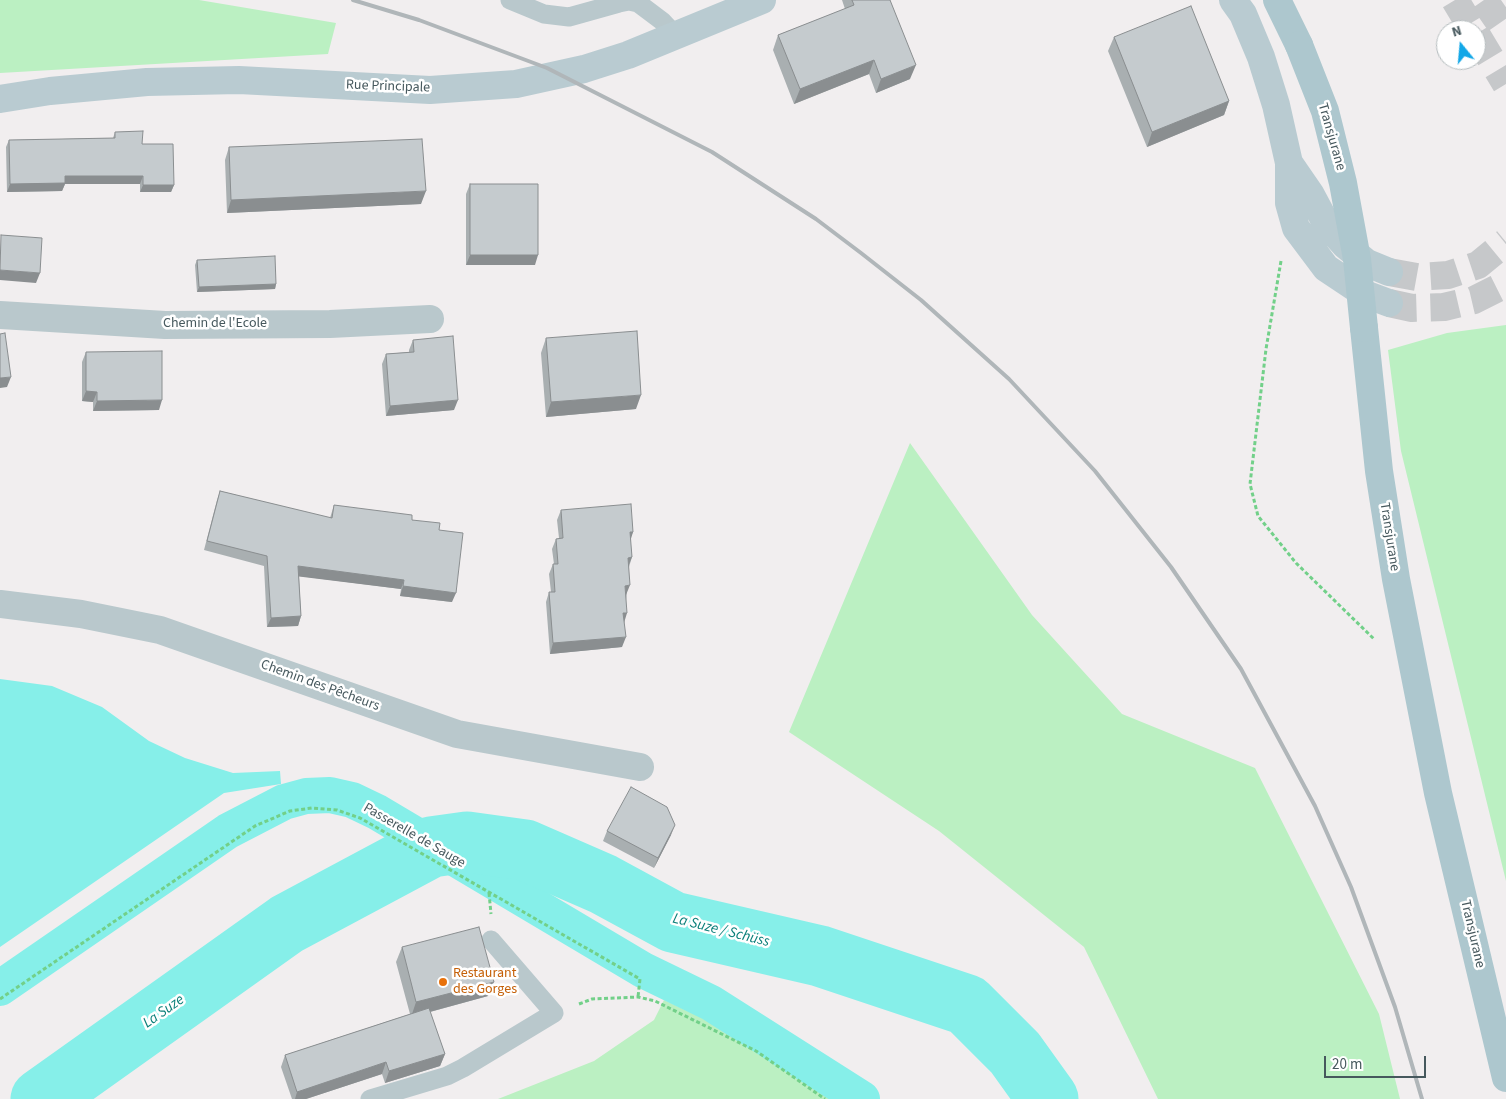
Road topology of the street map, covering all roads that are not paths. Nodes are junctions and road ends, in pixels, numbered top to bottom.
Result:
1 (510, 0) edge
2 (762, 0) edge
3 (1233, 0) edge
4 (1277, 0) edge
5 (676, 36) junction
6 (0, 99) edge
7 (1289, 163) junction
8 (1388, 272) tunnel mouth
9 (1389, 303) tunnel mouth
10 (0, 315) edge
11 (430, 319) dead end
12 (0, 604) edge
13 (640, 767) dead end
14 (491, 940) dead end
15 (1506, 1078) edge
16 (370, 1099) edge

1 - 5 lane
2 - 5 main road, Rue Principale
3 - 7 main road
4 - 15 main road, Transjurane, bridge
5 - 6 main road, Rue Principale
7 - 8 main road
7 - 9 main road
10 - 11 street, Chemin de l'Ecole
12 - 13 street, Chemin des Pêcheurs
14 - 16 lane

